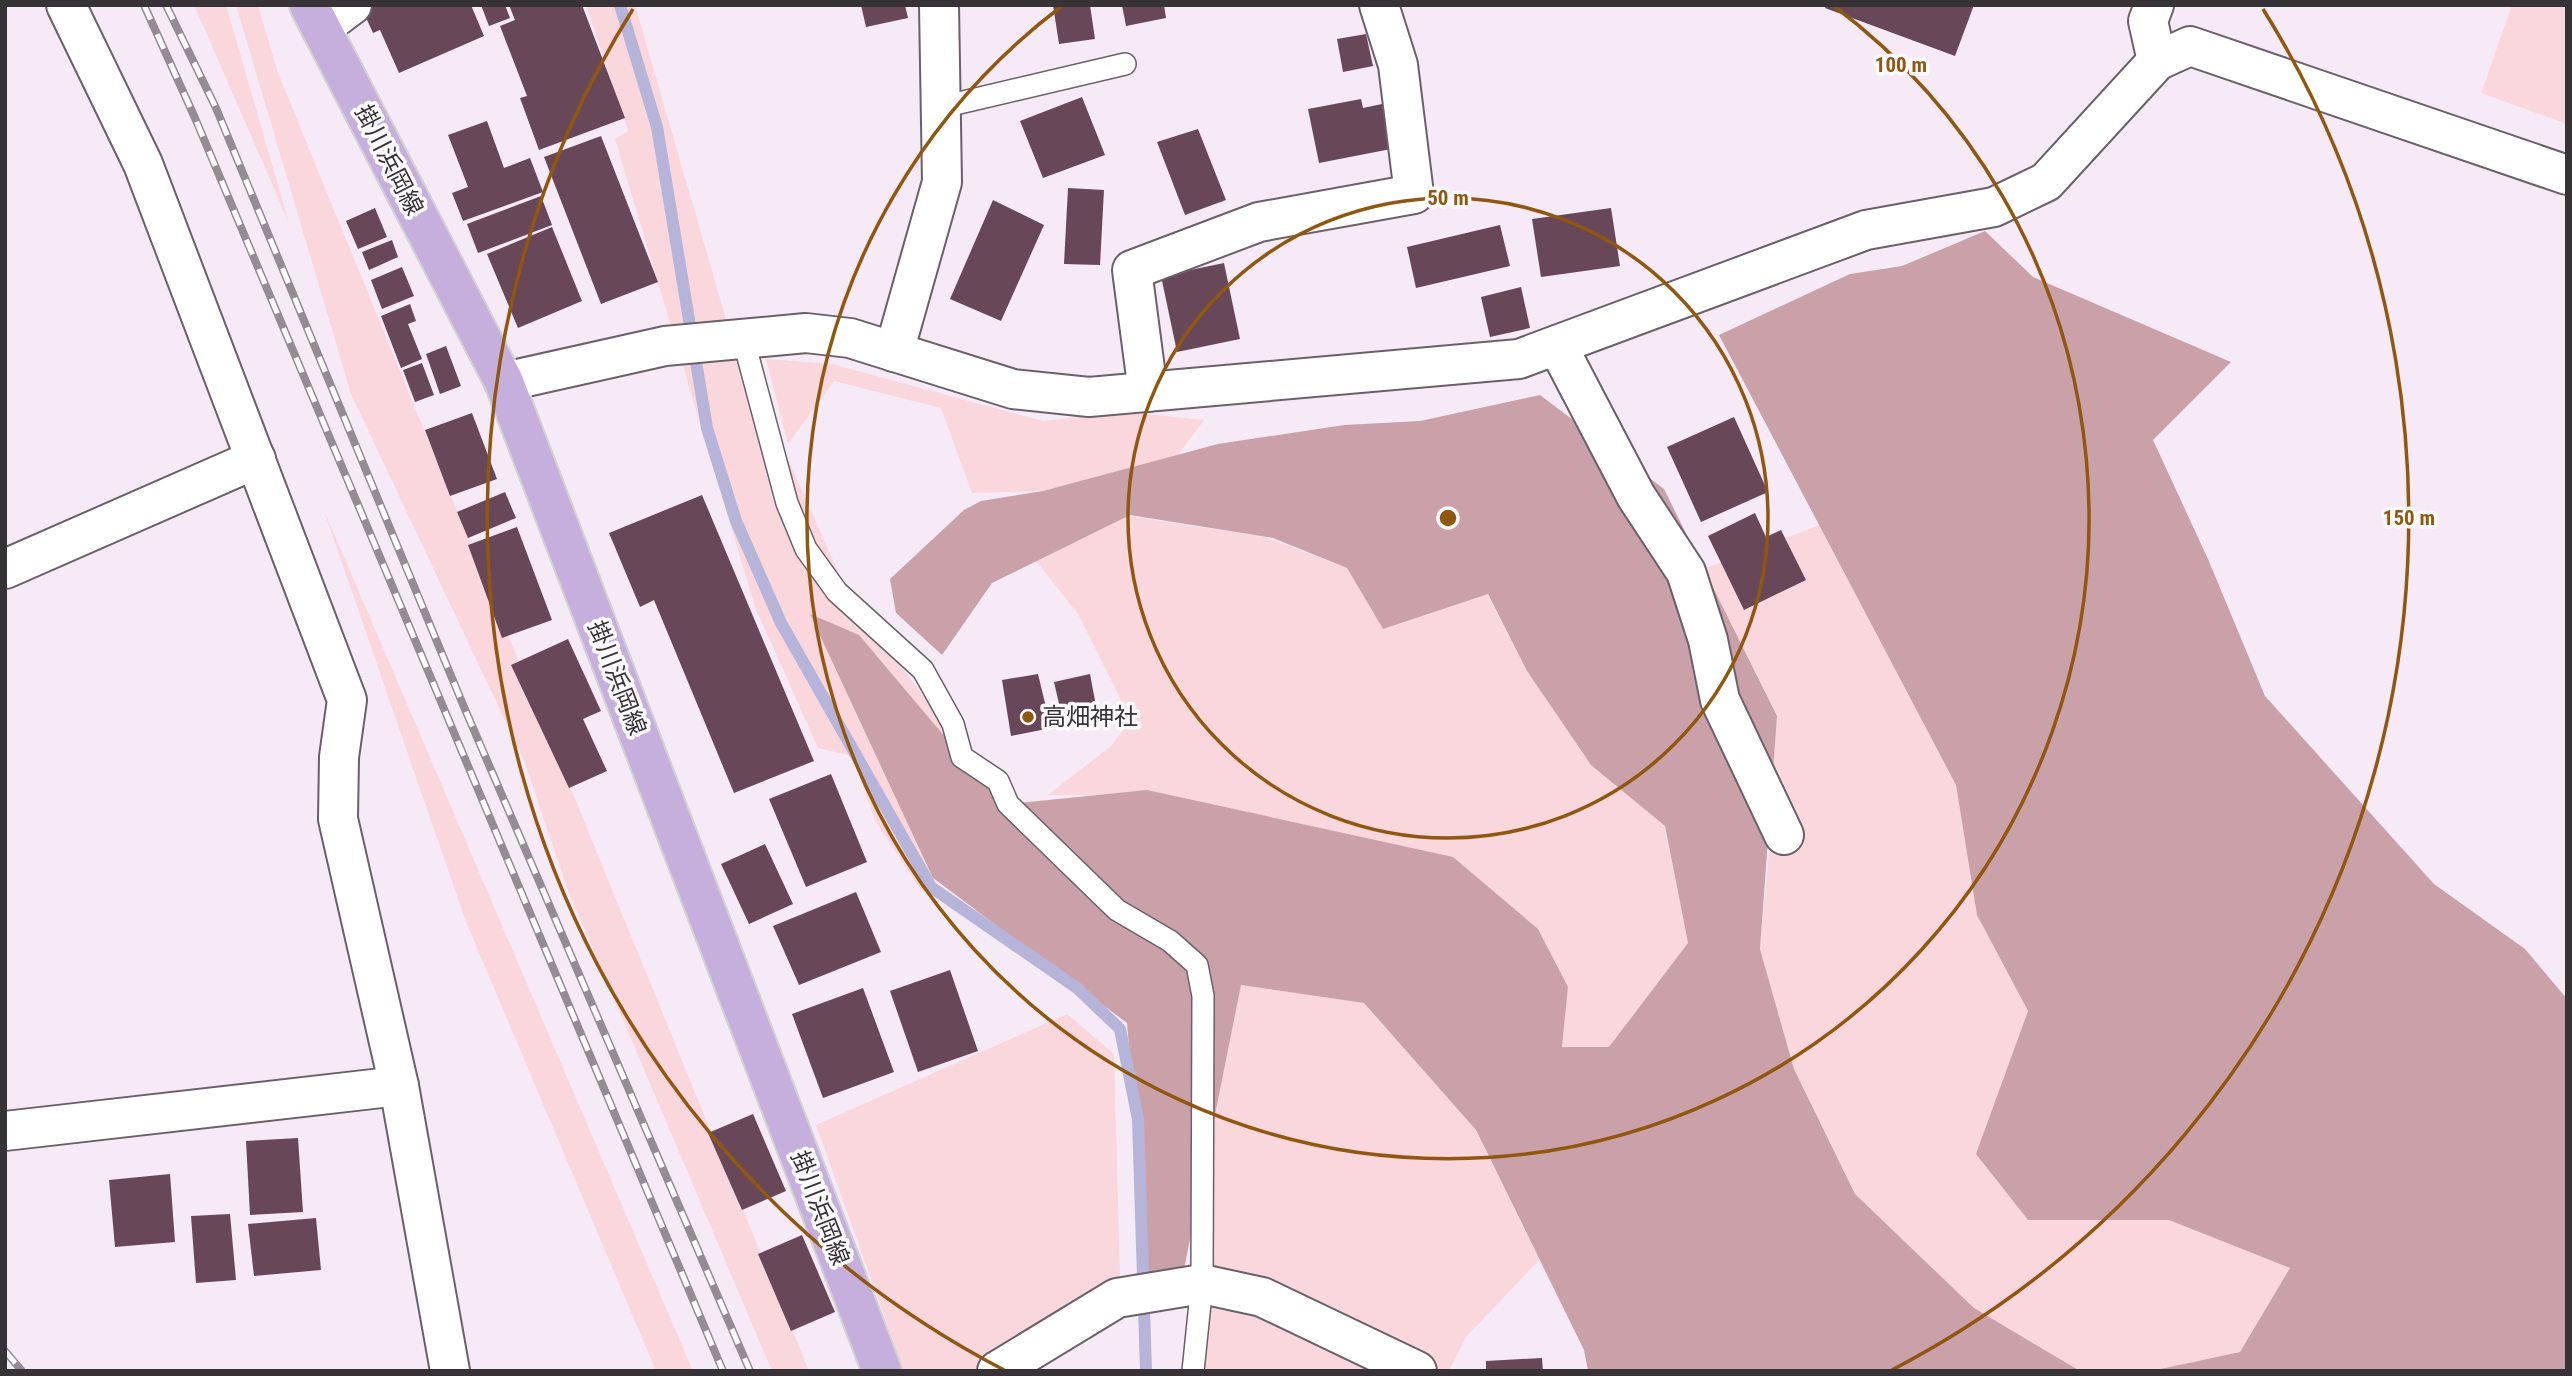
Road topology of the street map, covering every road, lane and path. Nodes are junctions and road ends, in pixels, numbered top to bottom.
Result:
1 (66, 5) edge
2 (352, 5) edge
3 (939, 5) edge
4 (1379, 5) edge
5 (2154, 5) edge
6 (315, 17) edge
7 (2157, 61) junction
8 (1125, 64) dead end
9 (942, 107) junction
10 (2567, 175) edge
11 (733, 339) junction
12 (1557, 345) junction
13 (894, 352) junction
14 (504, 382) junction
15 (1148, 392) junction
16 (256, 459) junction
17 (5, 569) edge
18 (1784, 835) dead end
19 (399, 1086) junction
20 (5, 1130) edge
21 (1202, 1284) junction
22 (450, 1371) edge
23 (882, 1371) edge
24 (998, 1371) edge
25 (1193, 1371) edge
26 (1418, 1371) edge

1 - 16 street
2 - 6 street
3 - 9 street
4 - 15 street
5 - 7 street
6 - 14 main road, 掛川浜岡線
7 - 10 street
7 - 12 street
8 - 9 lane
9 - 13 street
11 - 13 street
11 - 14 street
11 - 21 lane
12 - 15 street
12 - 18 street
13 - 15 street
14 - 23 main road, 掛川浜岡線
16 - 17 street
16 - 19 street
19 - 20 street
19 - 22 street
21 - 24 street
21 - 25 lane
21 - 26 street

